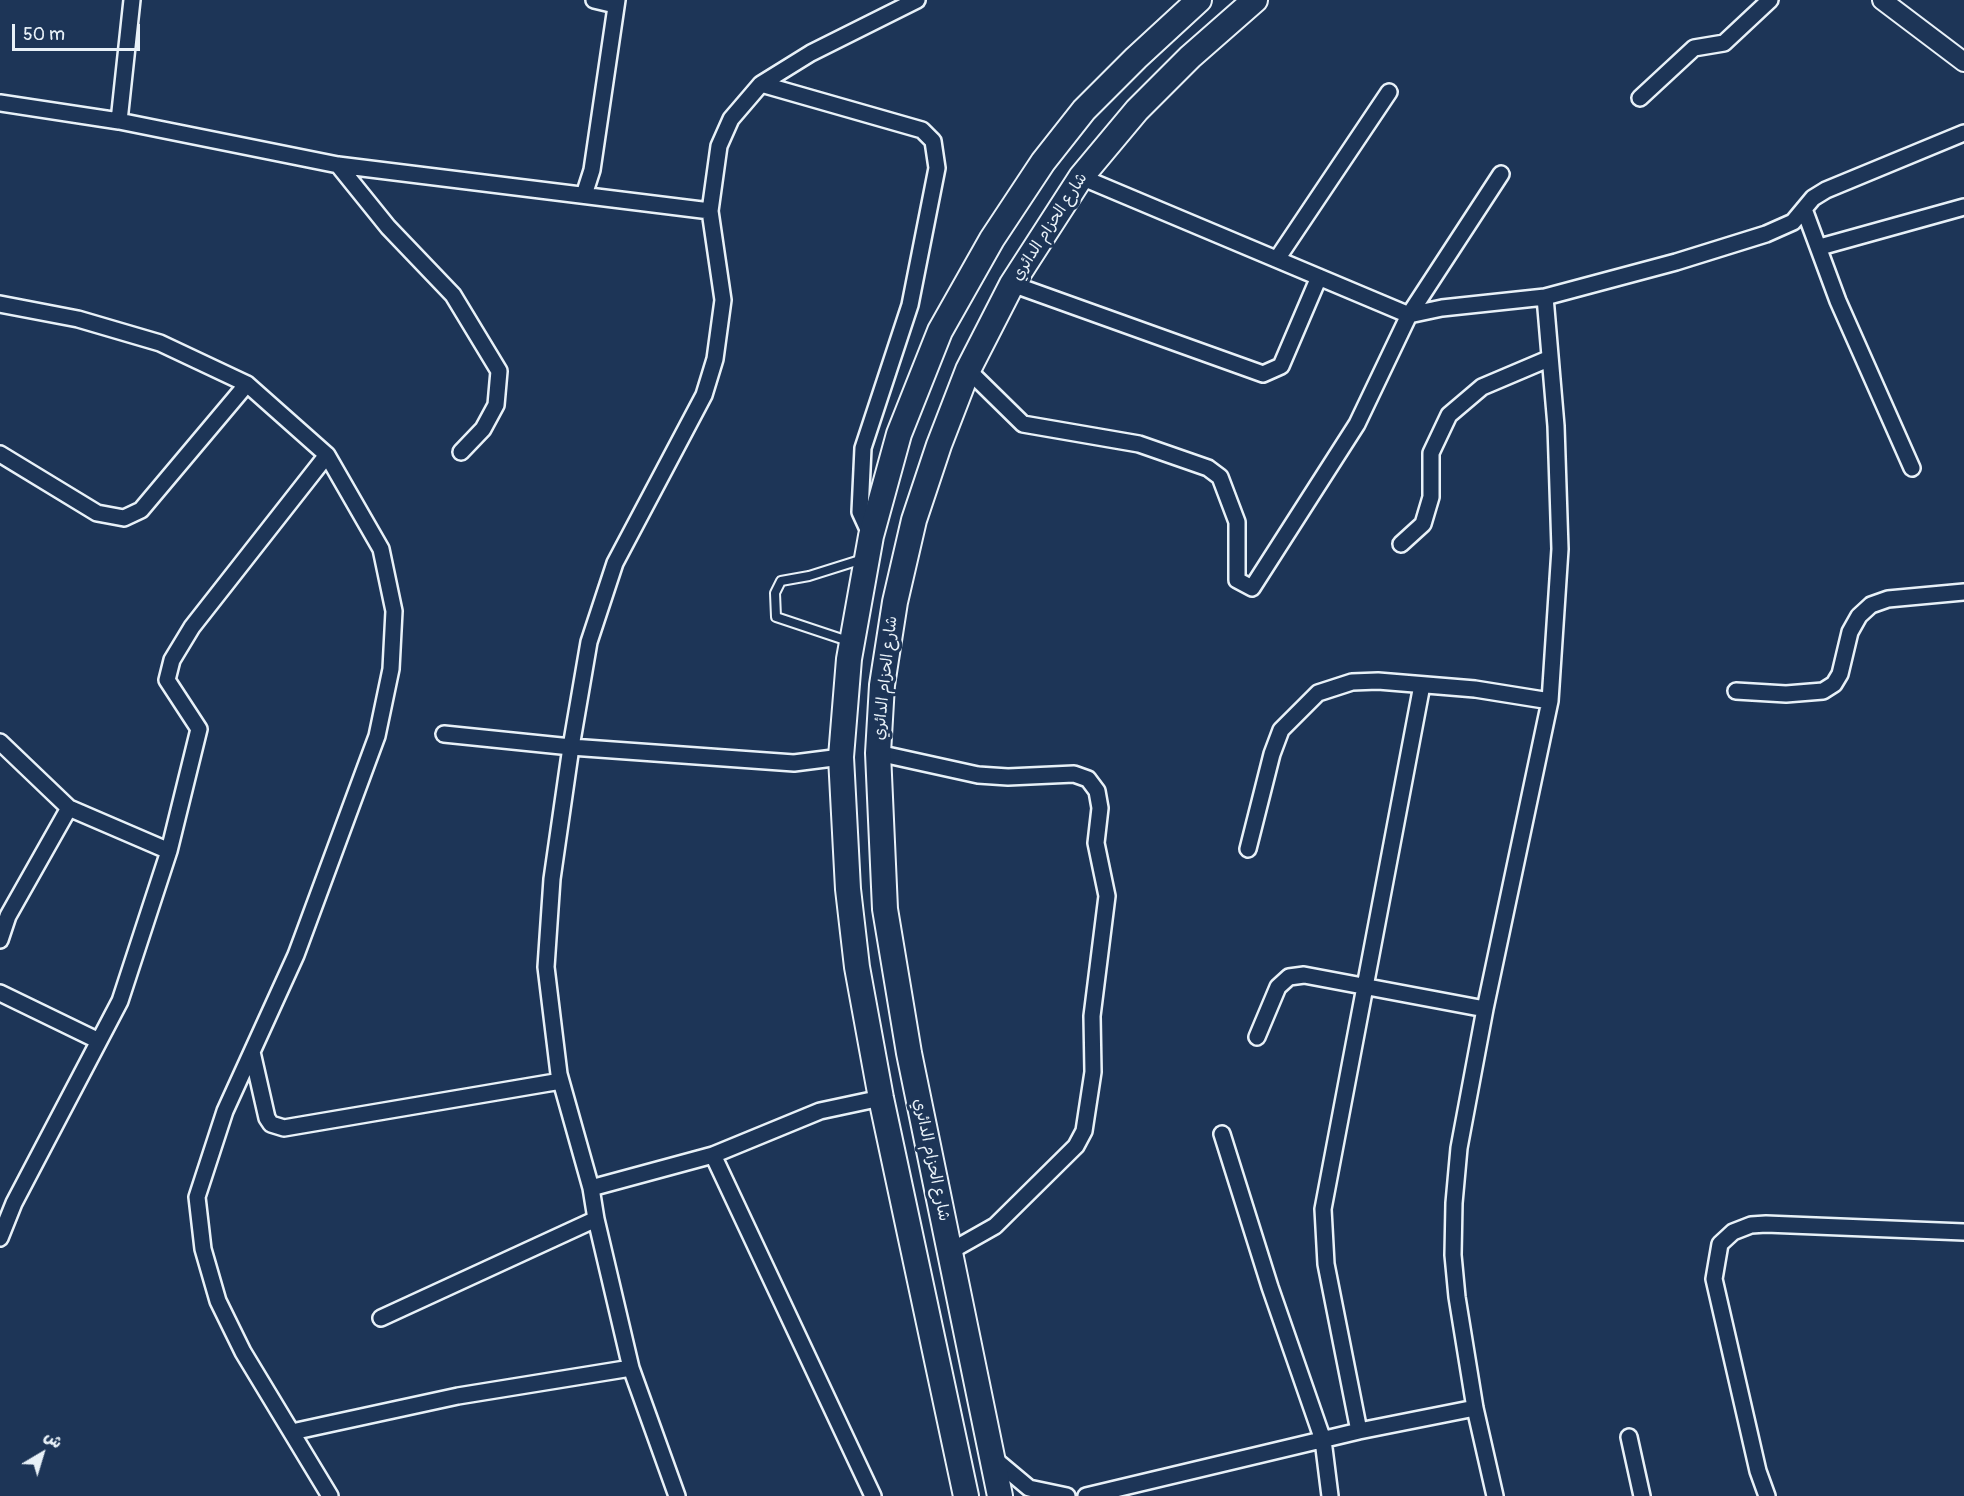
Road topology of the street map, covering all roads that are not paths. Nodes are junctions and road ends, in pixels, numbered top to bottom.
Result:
1 (132, 0) edge
2 (594, 0) edge
3 (917, 0) edge
4 (1199, 0) edge
5 (1255, 0) edge
6 (1770, 0) edge
7 (1882, 0) edge
8 (616, 3) edge
9 (1964, 62) edge
10 (761, 84) junction
11 (1389, 92) dead end
12 (1640, 98) dead end
13 (0, 103) edge
14 (119, 121) junction
15 (1964, 133) edge
16 (338, 165) junction
17 (1501, 174) dead end
18 (1081, 177) junction
19 (584, 195) junction
20 (1964, 207) edge
21 (1804, 209) junction
22 (710, 211) junction
23 (1820, 247) junction
24 (1277, 259) junction
25 (1318, 277) junction
26 (1012, 284) junction
27 (1545, 297) junction
28 (0, 304) edge
29 (1409, 315) junction
30 (1548, 359) junction
31 (968, 370) junction
32 (247, 384) junction
33 (461, 452) dead end
34 (0, 454) edge
35 (327, 455) junction
36 (1912, 468) dead end
37 (1401, 544) dead end
38 (869, 547) junction
39 (1964, 592) edge
40 (852, 643) junction
41 (1422, 685) junction
42 (1736, 691) dead end
43 (1550, 701) junction
44 (444, 734) dead end
45 (0, 742) edge
46 (571, 747) junction
47 (878, 753) junction
48 (841, 756) junction
49 (69, 808) junction
50 (1248, 849) dead end
51 (169, 850) junction
52 (0, 940) edge
53 (1365, 986) junction
54 (0, 993) edge
55 (1485, 1009) junction
56 (1257, 1037) dead end
57 (99, 1041) junction
58 (252, 1052) junction
59 (561, 1081) junction
60 (881, 1098) junction
61 (1222, 1134) dead end
62 (713, 1155) junction
63 (591, 1188) junction
64 (7, 1201) edge
65 (596, 1219) junction
66 (1964, 1232) edge
67 (0, 1238) edge
68 (950, 1252) junction
69 (381, 1318) dead end
70 (631, 1368) junction
71 (1475, 1408) junction
72 (1359, 1431) junction
73 (292, 1432) junction
74 (1629, 1437) dead end
75 (1323, 1440) junction
76 (992, 1457) junction
77 (330, 1496) edge
78 (677, 1496) edge
79 (873, 1496) edge
80 (966, 1496) edge
81 (1000, 1496) edge
82 (1067, 1496) edge
83 (1086, 1496) edge
84 (1330, 1496) edge
85 (1495, 1496) edge
86 (1642, 1496) edge
87 (1767, 1496) edge

1 - 14 street
2 - 8 street
3 - 10 street
4 - 38 main road
5 - 18 main road, شارع الحزام الدائري
6 - 12 street
7 - 9 street
8 - 19 street
10 - 22 street
10 - 38 street
11 - 24 street
13 - 14 street
14 - 16 street
15 - 21 street
16 - 19 street
16 - 33 street
17 - 29 street
18 - 24 street
18 - 26 main road, شارع الحزام الدائري
19 - 22 street
20 - 23 street
21 - 23 street
21 - 27 street
22 - 46 street
23 - 36 street
24 - 25 street
25 - 26 street
25 - 29 street
26 - 31 main road, شارع الحزام الدائري
27 - 29 street
27 - 30 street
28 - 32 street
29 - 31 street
30 - 37 street
30 - 43 street
31 - 47 main road, شارع الحزام الدائري
32 - 34 street
32 - 35 street
35 - 51 street
35 - 58 street
38 - 40 main road
38 - 40 lane
39 - 42 street
40 - 48 main road
41 - 43 street
41 - 50 street
41 - 53 street
43 - 55 street
44 - 46 street
45 - 49 street
46 - 48 street
46 - 59 street
47 - 68 main road, شارع الحزام الدائري
47 - 68 street
48 - 60 main road
49 - 51 street
49 - 52 street
51 - 57 street
53 - 55 street
53 - 56 street
53 - 72 street
54 - 57 street
55 - 71 street
57 - 64 street
58 - 59 street
58 - 73 street
59 - 63 street
60 - 62 street
60 - 80 main road
61 - 75 street
62 - 63 street
62 - 79 street
63 - 65 street
64 - 67 street
65 - 69 street
65 - 70 street
66 - 87 street
68 - 76 main road, شارع الحزام الدائري
70 - 73 street
70 - 78 street
71 - 72 street
71 - 85 street
72 - 75 street
73 - 77 street
74 - 86 street
75 - 83 street
75 - 84 street
76 - 81 main road, شارع الحزام الدائري
76 - 82 street

